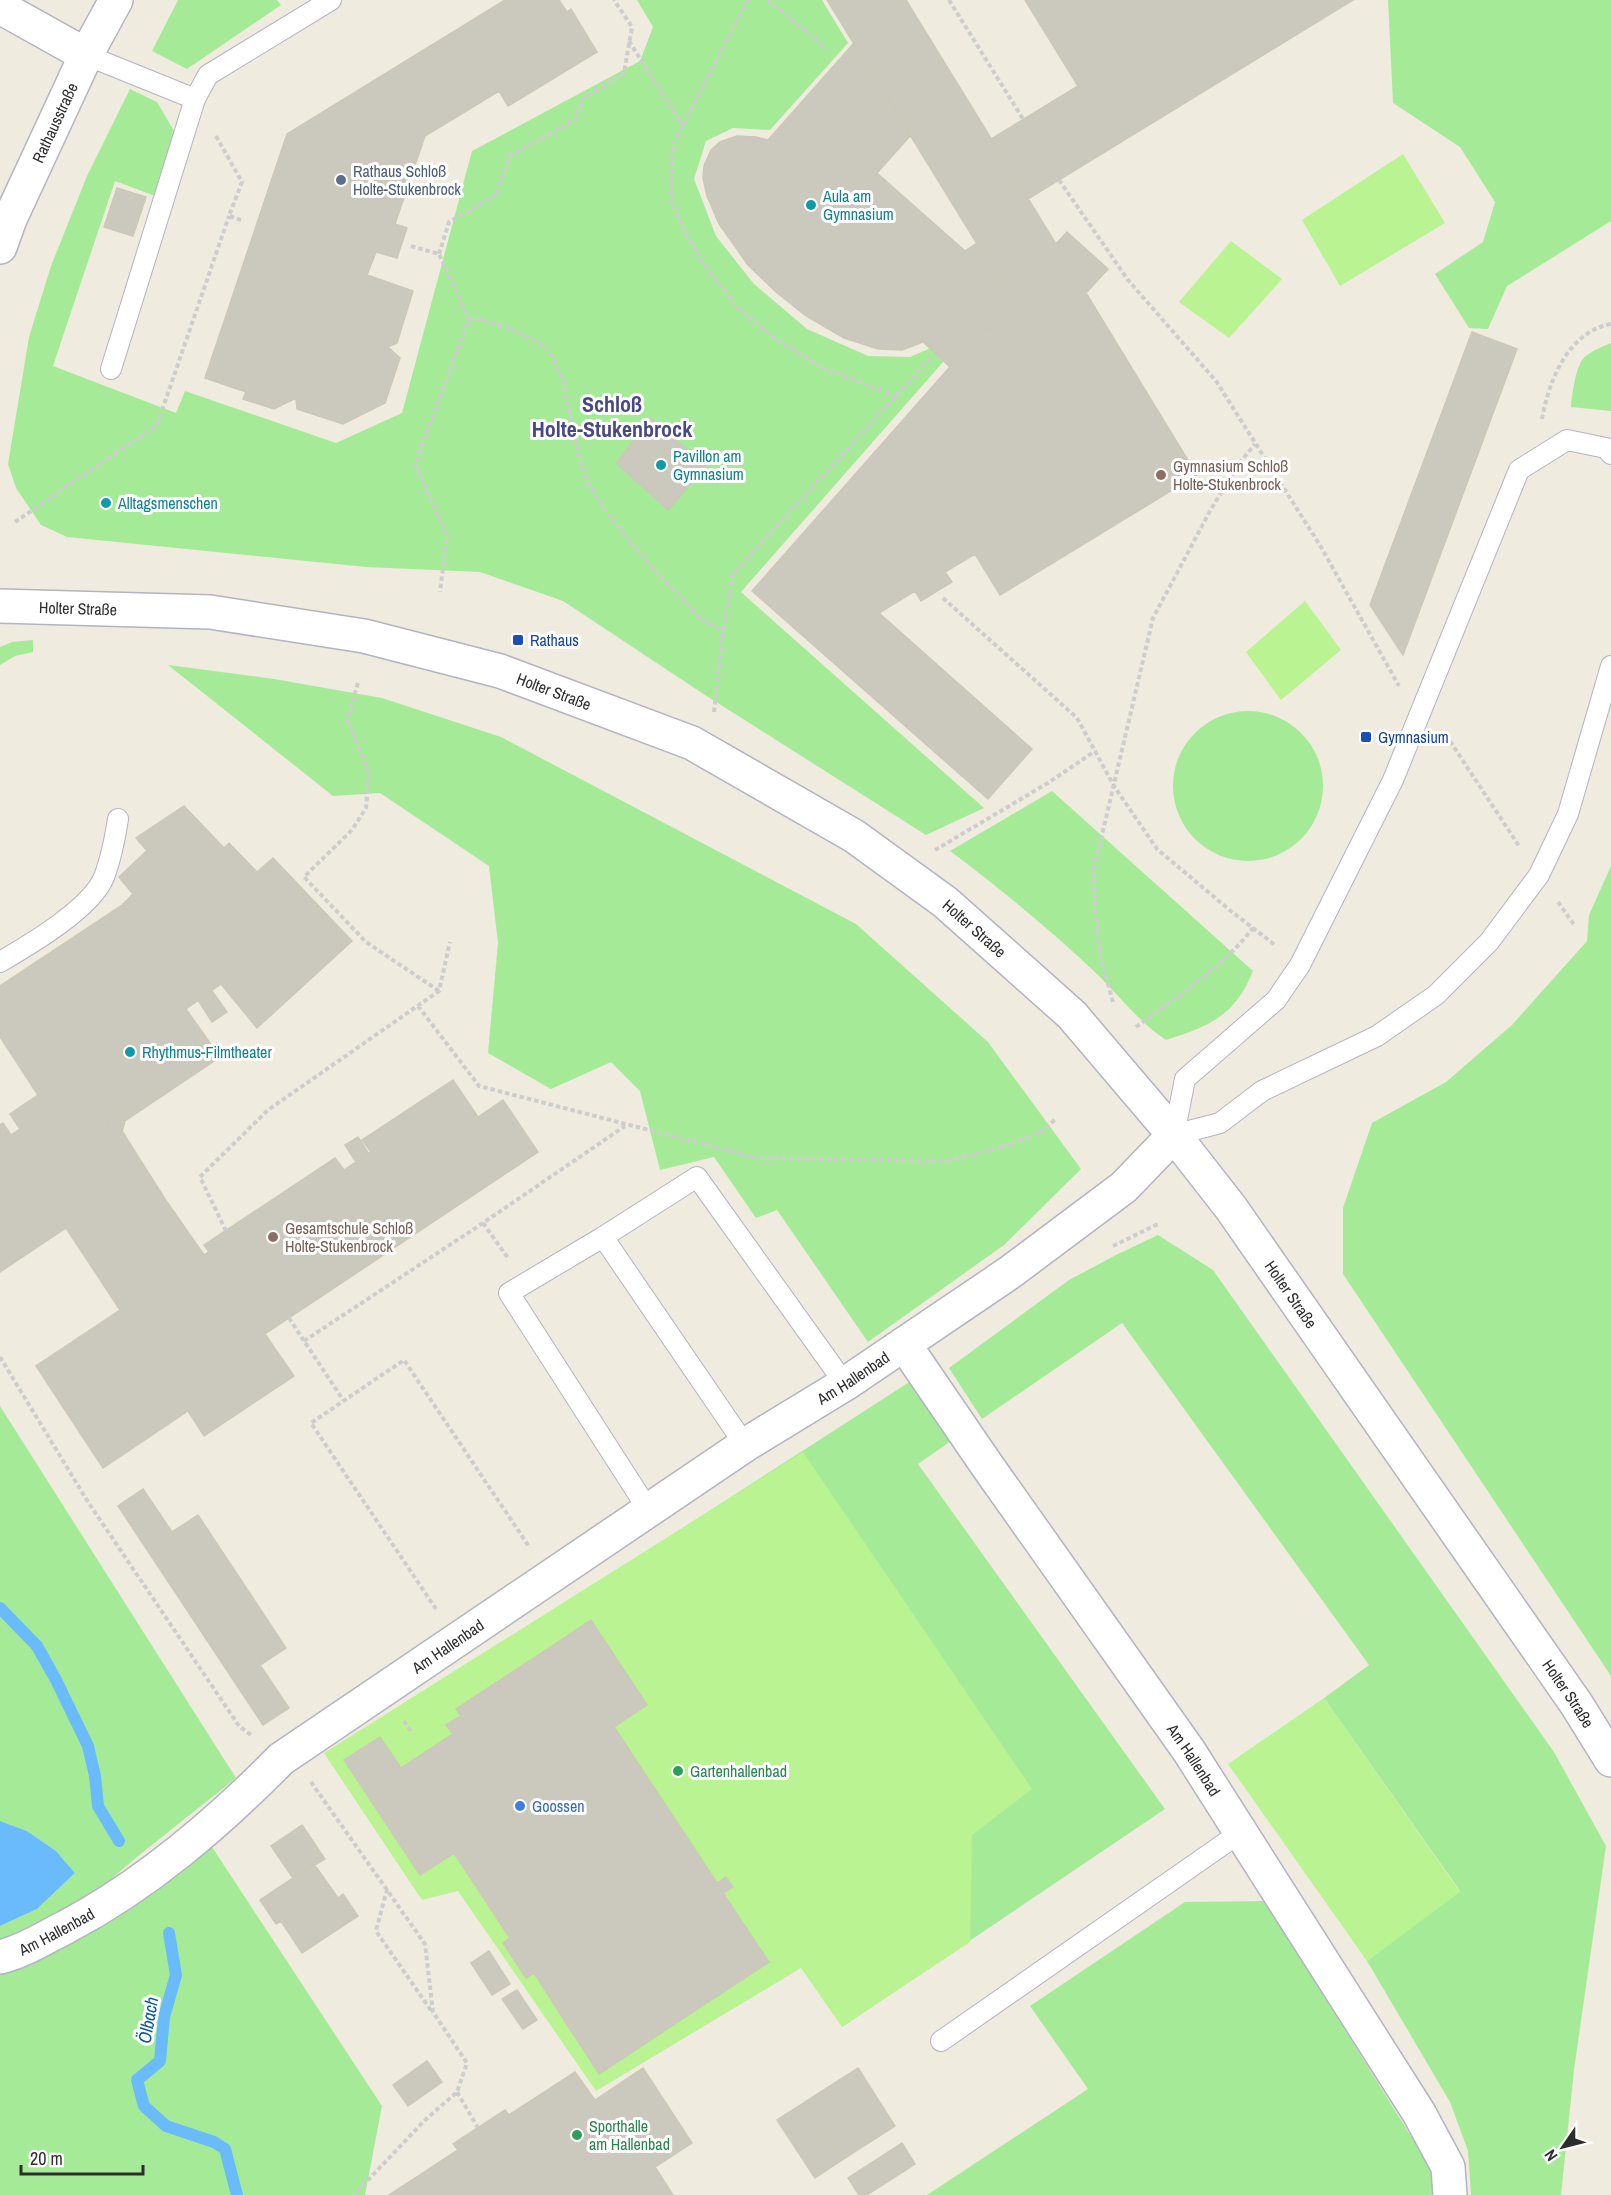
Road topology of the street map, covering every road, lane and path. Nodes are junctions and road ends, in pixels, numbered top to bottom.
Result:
1 (116, 0) edge
2 (331, 0) edge
3 (615, 0) edge
4 (748, 0) edge
5 (768, 0) edge
6 (949, 0) edge
7 (0, 7) edge
8 (629, 41) junction
9 (827, 49) dead end
10 (86, 55) junction
11 (195, 99) junction
12 (1023, 119) dead end
13 (682, 126) junction
14 (1059, 180) dead end
15 (230, 216) junction
16 (244, 221) dead end
17 (411, 246) dead end
18 (0, 247) edge
19 (439, 254) junction
20 (469, 319) junction
21 (1611, 324) edge
22 (931, 358) dead end
23 (111, 369) dead end
24 (896, 396) junction
25 (1256, 444) junction
26 (1611, 454) edge
27 (1536, 459) junction
28 (15, 522) dead end
29 (440, 592) dead end
30 (943, 598) dead end
31 (0, 606) edge
32 (723, 632) junction
33 (1611, 666) edge
34 (358, 683) dead end
35 (1422, 709) junction
36 (713, 719) dead end
37 (1095, 751) junction
38 (1113, 786) junction
39 (118, 819) dead end
40 (934, 850) dead end
41 (1522, 850) dead end
42 (1554, 897) dead end
43 (1575, 926) dead end
44 (1253, 928) junction
45 (450, 942) dead end
46 (0, 962) edge
47 (1300, 965) junction
48 (439, 991) junction
49 (1113, 1003) dead end
50 (418, 1006) junction
51 (1136, 1027) dead end
52 (1057, 1118) dead end
53 (626, 1125) junction
54 (1174, 1135) junction
55 (483, 1223) junction
56 (226, 1231) dead end
57 (603, 1237) junction
58 (526, 1283) junction
59 (289, 1318) dead end
60 (304, 1341) junction
61 (904, 1344) junction
62 (0, 1357) edge
63 (845, 1384) junction
64 (343, 1400) junction
65 (745, 1445) junction
66 (649, 1511) junction
67 (550, 1578) junction
68 (457, 1640) junction
69 (281, 1759) junction
70 (1611, 1760) edge
71 (1241, 1832) junction
72 (387, 1889) junction
73 (0, 1957) edge
74 (433, 2012) junction
75 (941, 2041) dead end
76 (457, 2092) junction
77 (478, 2128) dead end
78 (354, 2195) edge
79 (1450, 2195) edge

1 - 10 street, Rathausstraße
2 - 11 lane
3 - 8 path
4 - 13 path
5 - 9 path
6 - 12 path
7 - 10 street
8 - 13 path
8 - 19 path
10 - 11 lane
10 - 18 street, Rathausstraße
11 - 15 path
11 - 23 lane
13 - 24 path
14 - 25 path
15 - 16 path
15 - 28 path
17 - 19 path
19 - 20 path
20 - 29 path
20 - 32 path
21 - 27 path
22 - 24 path
24 - 32 path
25 - 35 path
25 - 38 path
26 - 27 lane
27 - 35 lane
30 - 37 path
31 - 54 street, Holter Straße
32 - 36 path
33 - 54 lane
34 - 48 path
35 - 41 path
35 - 47 lane
37 - 38 path
37 - 40 path
38 - 44 path
38 - 49 path
39 - 46 lane
42 - 43 path
44 - 47 path
44 - 51 path
45 - 48 path
47 - 54 lane
48 - 50 path
50 - 53 path
50 - 56 path
52 - 53 path
53 - 55 path
54 - 61 street, Am Hallenbad
54 - 70 street, Holter Straße
55 - 58 path
55 - 60 path
57 - 58 lane
57 - 63 lane
57 - 65 lane
58 - 66 lane
59 - 60 path
60 - 64 path
61 - 63 street, Am Hallenbad
61 - 71 street, Am Hallenbad
62 - 69 path
63 - 65 street, Am Hallenbad
64 - 67 path
64 - 68 path
65 - 66 street, Am Hallenbad
66 - 67 street, Am Hallenbad
67 - 68 street, Am Hallenbad
68 - 69 street, Am Hallenbad
69 - 72 path
69 - 73 street, Am Hallenbad
71 - 75 lane
71 - 79 street, Am Hallenbad
72 - 74 path
72 - 74 path
74 - 76 path
76 - 77 path
76 - 78 path

